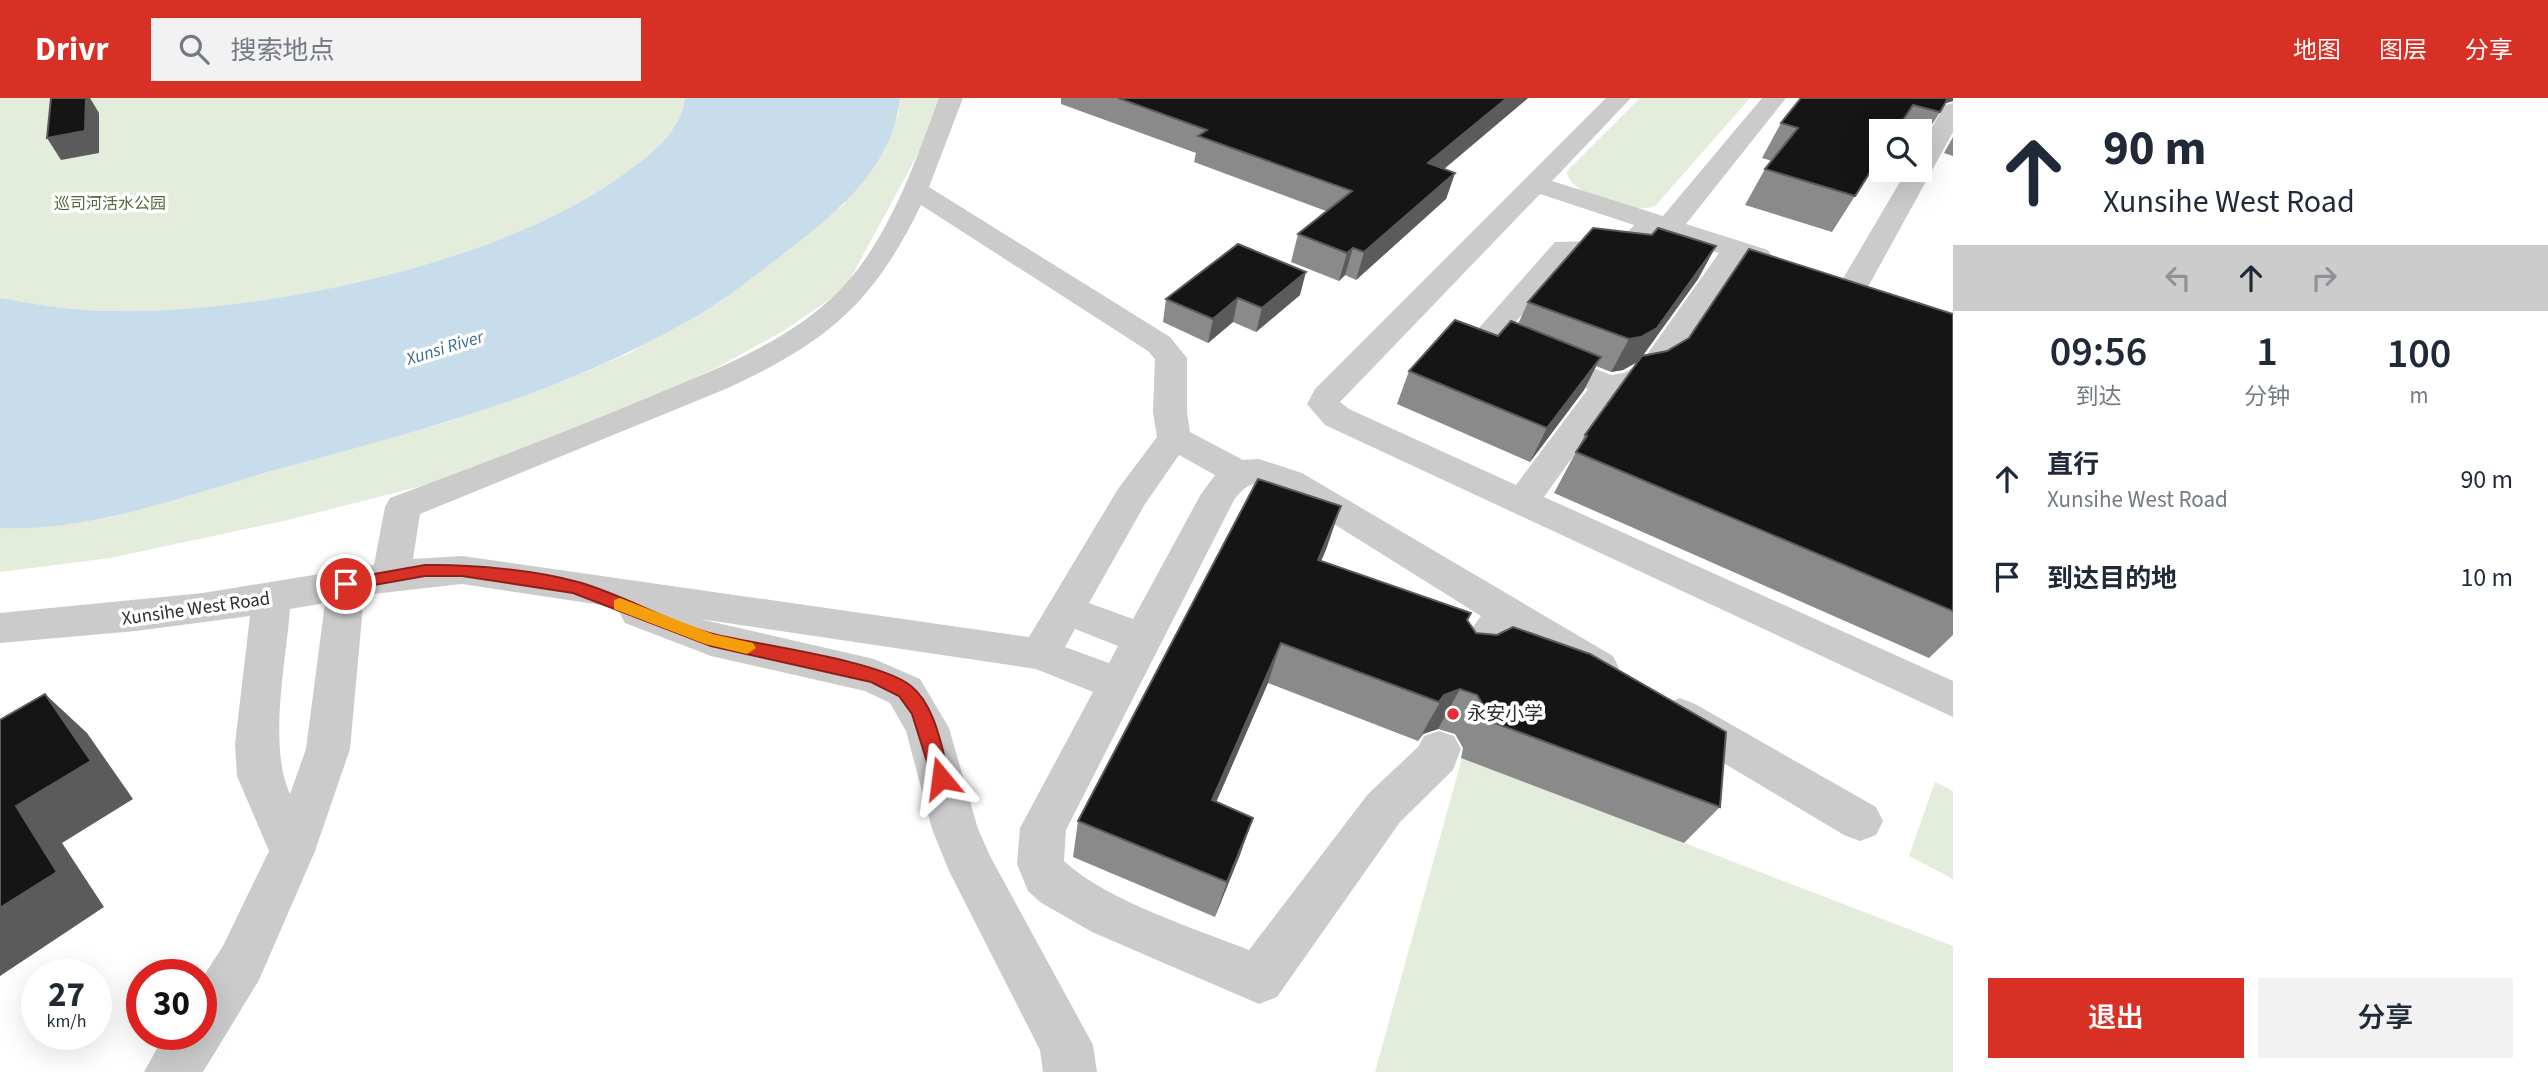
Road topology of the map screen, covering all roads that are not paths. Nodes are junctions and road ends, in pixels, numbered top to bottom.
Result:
1 (951, 98) edge
2 (1619, 98) edge
3 (1774, 98) edge
4 (1928, 98) edge
5 (1953, 104) edge
6 (1953, 110) edge
7 (1932, 148) edge
8 (1913, 182) edge
9 (1533, 183) junction
10 (915, 190) junction
11 (1661, 224) junction
12 (1736, 249) junction
13 (1788, 266) edge
14 (1852, 287) edge
15 (1608, 385) junction
16 (1174, 438) junction
17 (1239, 473) junction
18 (1522, 502) junction
19 (391, 577) junction
20 (346, 584) junction
21 (575, 587) junction
22 (272, 598) junction
23 (1065, 610) junction
24 (1506, 613) junction
25 (11, 627) edge
26 (1143, 639) junction
27 (1040, 654) junction
28 (0, 659) edge
29 (1469, 659) edge
30 (1119, 685) junction
31 (1953, 700) edge
32 (1439, 749) dead end
33 (1860, 821) dead end
34 (292, 851) junction
35 (217, 1002) edge
36 (186, 1050) edge
37 (171, 1072) edge
38 (1070, 1072) edge

1 - 10 street
2 - 9 street
3 - 11 street
4 - 5 street
6 - 7 street
8 - 14 street
9 - 11 street
9 - 18 street
10 - 16 street
10 - 19 street
11 - 12 street
11 - 15 street
12 - 13 street
12 - 15 street
15 - 18 street
16 - 17 street
16 - 23 street
17 - 24 street
17 - 26 street
18 - 31 street
19 - 20 street, Xunsihe West Road
19 - 21 street, Xunsihe West Road
20 - 22 street, Xunsihe West Road
20 - 34 street
21 - 27 street
21 - 38 street
22 - 25 street, Xunsihe West Road
22 - 34 street
23 - 26 street
23 - 27 street
24 - 29 street
24 - 33 street
25 - 28 street
26 - 30 street
27 - 30 street
30 - 32 street
34 - 35 street
36 - 37 street

